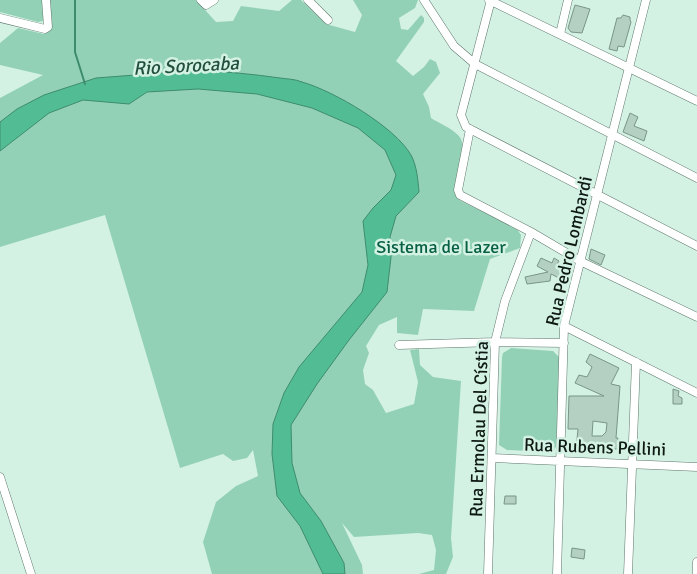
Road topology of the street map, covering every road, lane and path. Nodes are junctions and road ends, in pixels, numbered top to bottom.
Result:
1 (46, 0) edge
2 (214, 0) edge
3 (308, 0) edge
4 (424, 0) edge
5 (568, 0) edge
6 (646, 0) edge
7 (490, 1) edge
8 (203, 2) edge
9 (0, 18) edge
10 (328, 20) dead end
11 (560, 34) junction
12 (474, 64) junction
13 (629, 68) junction
14 (697, 101) edge
15 (470, 130) junction
16 (612, 134) junction
17 (697, 178) edge
18 (597, 194) junction
19 (531, 232) junction
20 (697, 246) edge
21 (582, 262) junction
22 (697, 318) edge
23 (564, 326) junction
24 (495, 342) junction
25 (564, 344) junction
26 (399, 345) dead end
27 (636, 362) junction
28 (697, 393) edge
29 (492, 458) junction
30 (560, 461) junction
31 (632, 464) junction
32 (697, 466) edge
33 (0, 477) edge
34 (3, 498) edge
35 (697, 562) edge
36 (31, 574) edge
37 (488, 574) edge
38 (556, 574) edge
39 (628, 574) edge
40 (697, 574) edge

1 - 9 street
2 - 8 street
3 - 10 street
4 - 12 street
5 - 11 street
6 - 13 street, Rua Pedro Lombardi
7 - 11 street
7 - 12 street
11 - 13 street
12 - 15 street
12 - 16 street
13 - 14 street
13 - 16 street, Rua Pedro Lombardi
15 - 18 street
15 - 19 street
16 - 17 street
16 - 18 street, Rua Pedro Lombardi
18 - 20 street
18 - 21 street, Rua Pedro Lombardi
19 - 21 street
19 - 24 street, Rua Ermolau Del Cístia
21 - 22 street
21 - 23 street, Rua Pedro Lombardi
23 - 25 street, Rua Pedro Lombardi
23 - 27 street
24 - 25 street
24 - 26 street
24 - 29 street, Rua Ermolau Del Cístia
25 - 30 street, Rua Pedro Lombardi
27 - 28 street
27 - 31 street
29 - 30 street, Rua Rubens Pellini
29 - 37 street, Rua Ermolau Del Cístia
30 - 31 street, Rua Rubens Pellini
30 - 38 street, Rua Pedro Lombardi
31 - 32 street, Rua Rubens Pellini
31 - 39 street
33 - 34 street
34 - 36 street
35 - 40 street

